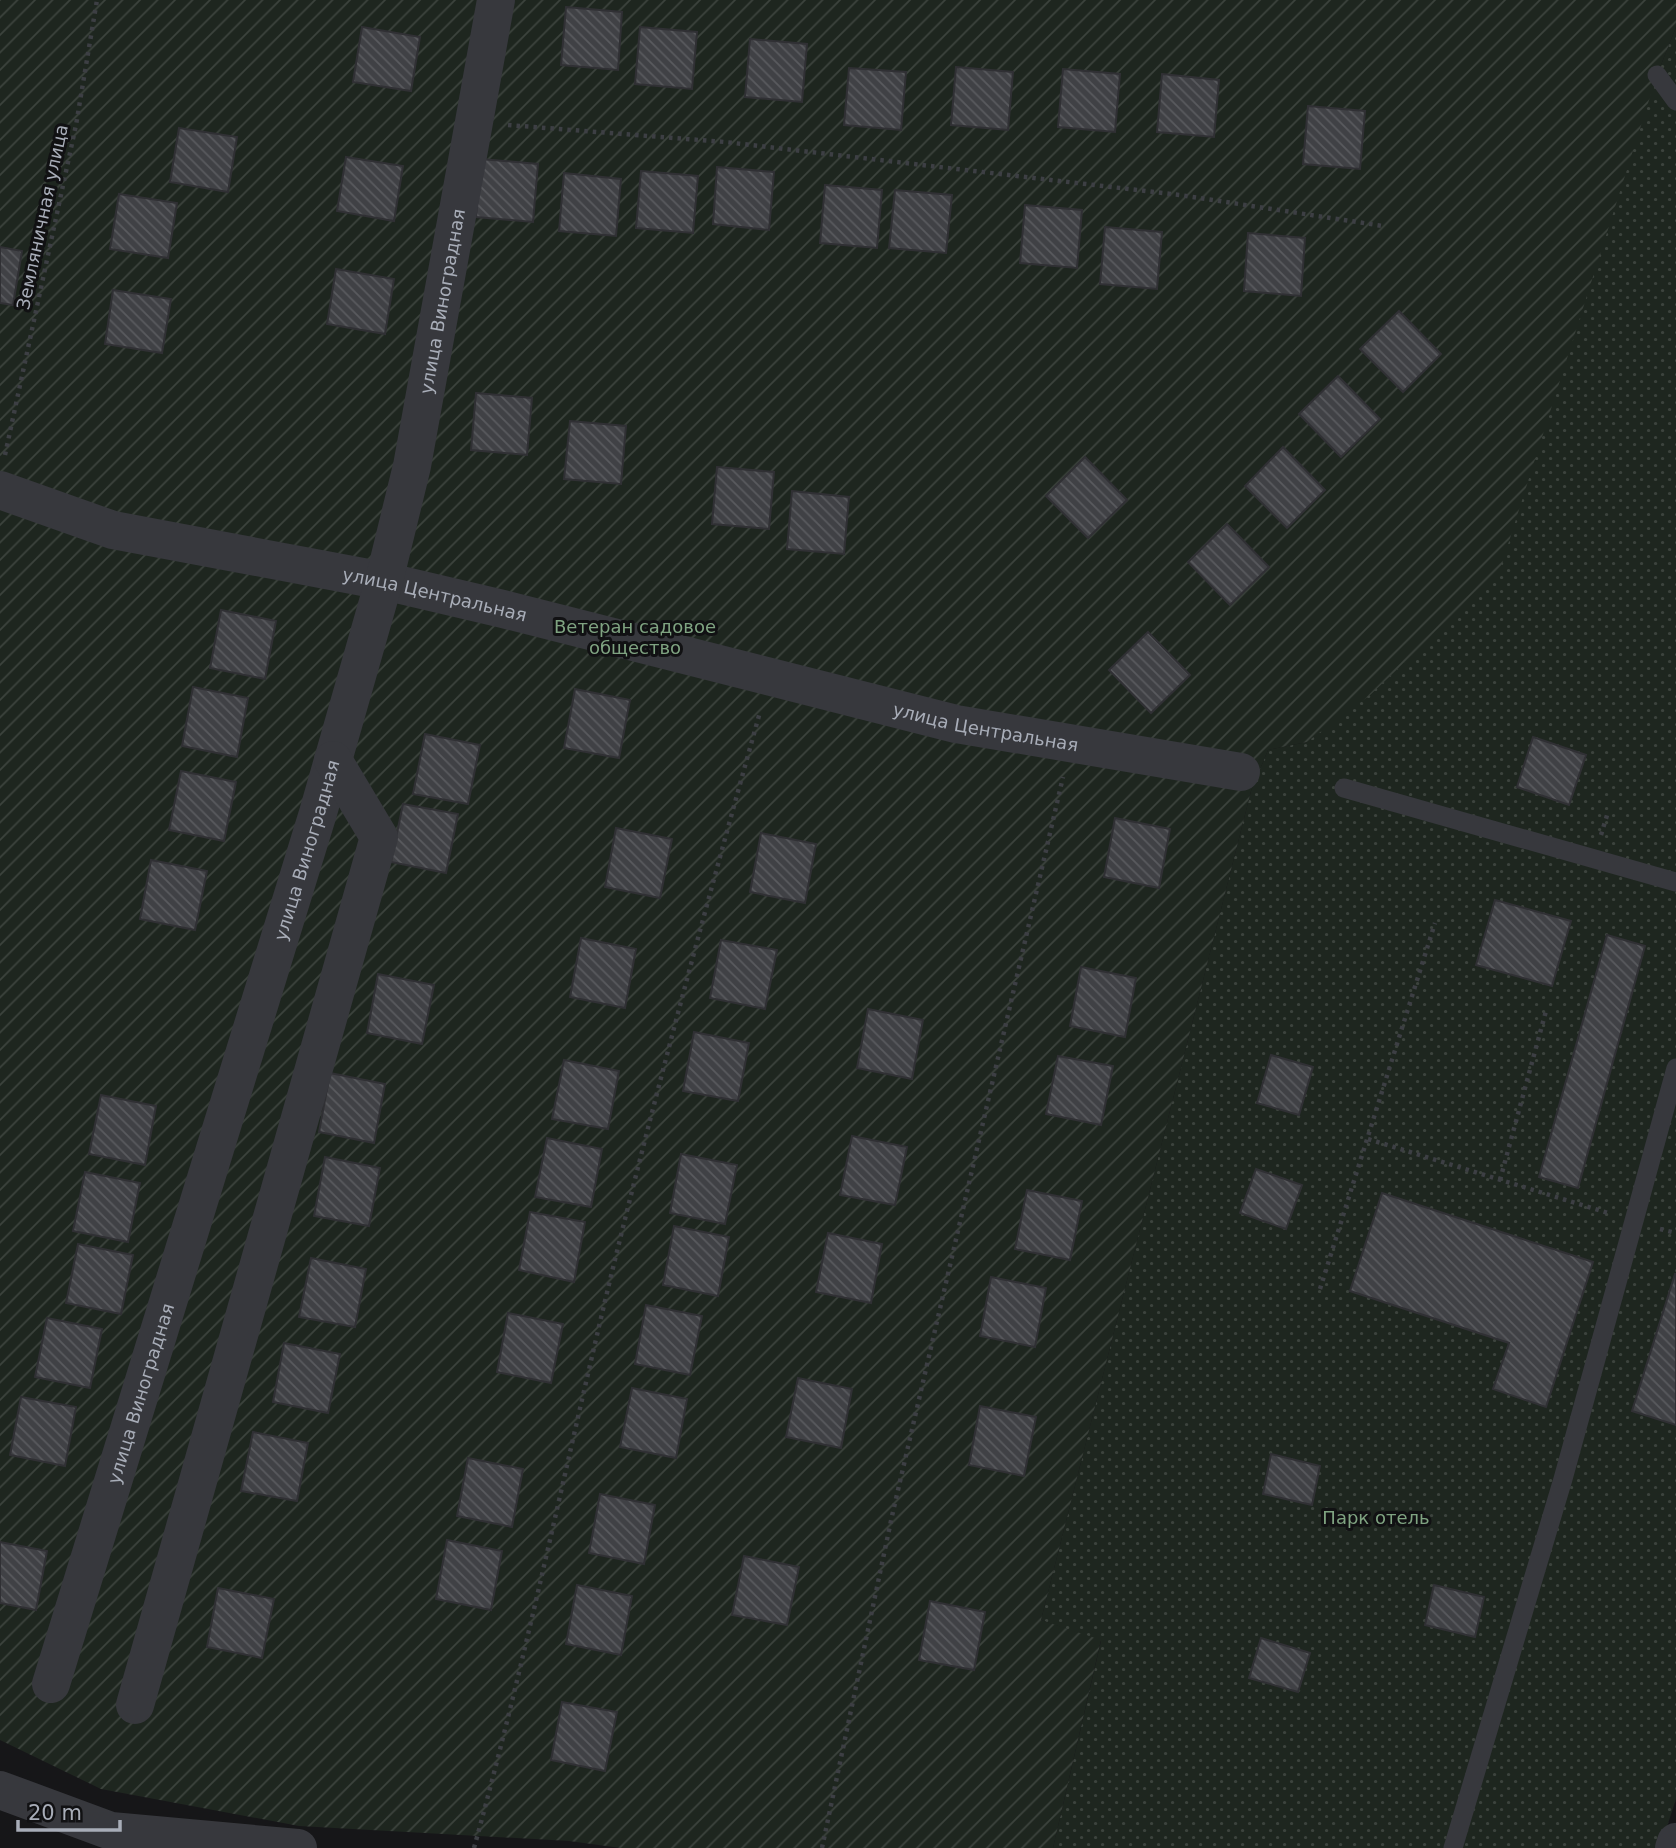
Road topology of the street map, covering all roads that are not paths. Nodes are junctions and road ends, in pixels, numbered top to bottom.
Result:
1 (496, 0) edge
2 (1657, 75) dead end
3 (1676, 101) edge
4 (1, 478) edge
5 (384, 581) junction
6 (333, 760) junction
7 (1241, 772) dead end
8 (1344, 788) dead end
9 (1676, 882) edge
10 (1676, 1068) edge
11 (51, 1684) dead end
12 (135, 1705) dead end
13 (0, 1790) edge
14 (1676, 1842) edge
15 (298, 1848) edge
16 (1453, 1848) edge
17 (1674, 1848) edge

1 - 5 street, улица Виноградная
2 - 3 lane
4 - 5 street, улица Центральная
5 - 6 street, улица Виноградная
5 - 7 street, улица Центральная
6 - 11 street, улица Виноградная
6 - 12 street
8 - 9 lane
10 - 16 lane
13 - 15 street
14 - 17 street

